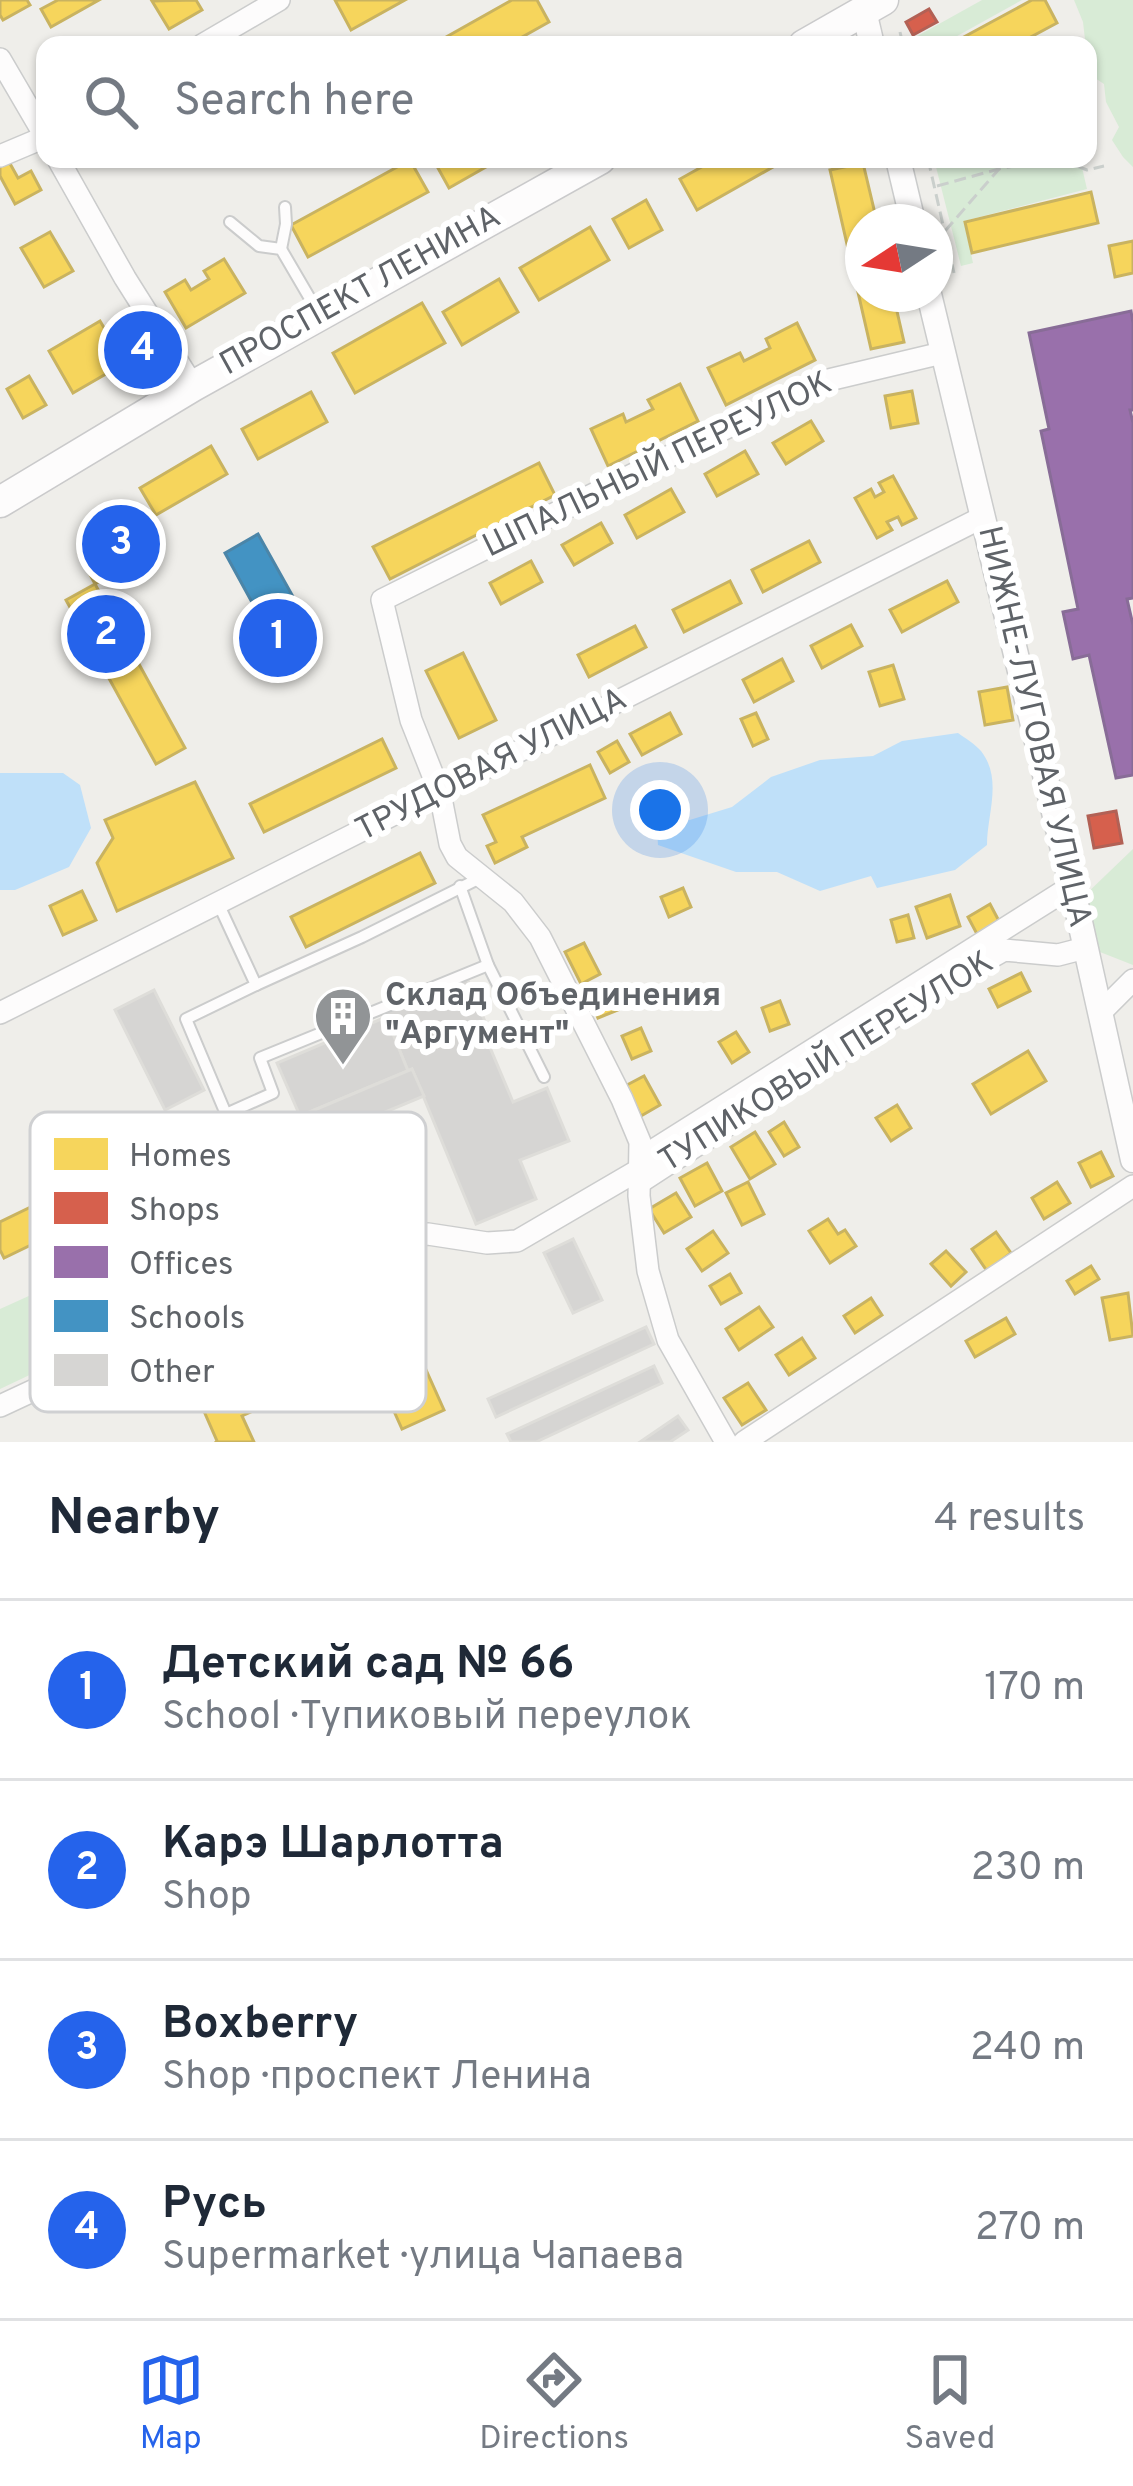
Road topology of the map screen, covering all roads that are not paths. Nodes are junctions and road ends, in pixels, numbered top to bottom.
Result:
1 (279, 0) edge
2 (874, 5) edge
3 (217, 36) edge
4 (820, 36) edge
5 (872, 36) edge
6 (0, 59) edge
7 (36, 121) edge
8 (36, 140) edge
9 (0, 156) edge
10 (63, 168) edge
11 (584, 168) edge
12 (900, 168) edge
13 (909, 204) edge
14 (285, 207) dead end
15 (230, 222) dead end
16 (281, 249) junction
17 (933, 312) edge
18 (320, 316) junction
19 (942, 353) junction
20 (194, 386) junction
21 (0, 502) edge
22 (983, 517) junction
23 (382, 600) joint
24 (440, 793) junction
25 (483, 877) junction
26 (460, 886) junction
27 (1072, 886) junction
28 (218, 903) junction
29 (1085, 948) junction
30 (488, 965) junction
31 (1133, 980) edge
32 (256, 986) junction
33 (0, 1013) edge
34 (1100, 1013) junction
35 (544, 1077) dead end
36 (225, 1112) edge
37 (231, 1112) edge
38 (1133, 1160) edge
39 (642, 1169) junction
40 (1133, 1186) edge
41 (426, 1234) edge
42 (30, 1392) edge
43 (0, 1406) edge
44 (726, 1442) edge
45 (744, 1442) edge

1 - 3 street
2 - 4 main road
2 - 5 street
6 - 7 street
8 - 9 street
10 - 20 street
11 - 18 main road, ПРОСПЕКТ ЛЕНИНА
12 - 13 street
14 - 16 lane
15 - 16 lane
16 - 18 lane
17 - 19 street, НИЖНЕ-ЛУГОВАЯ УЛИЦА
18 - 20 main road, ПРОСПЕКТ ЛЕНИНА
19 - 22 street, НИЖНЕ-ЛУГОВАЯ УЛИЦА
19 - 23 street, ШПАЛЬНЫЙ ПЕРЕУЛОК
20 - 21 main road, ПРОСПЕКТ ЛЕНИНА
22 - 24 street, ТРУДОВАЯ УЛИЦА
22 - 27 street, НИЖНЕ-ЛУГОВАЯ УЛИЦА
23 - 24 street, ТУПИКОВЫЙ ПЕРЕУЛОК
24 - 25 street, ТУПИКОВЫЙ ПЕРЕУЛОК
24 - 28 street, ТРУДОВАЯ УЛИЦА
25 - 26 lane
25 - 39 street, ТУПИКОВЫЙ ПЕРЕУЛОК
26 - 30 lane
26 - 32 lane
27 - 29 street, НИЖНЕ-ЛУГОВАЯ УЛИЦА
27 - 39 street, ТУПИКОВЫЙ ПЕРЕУЛОК
28 - 32 lane
28 - 33 street, ТРУДОВАЯ УЛИЦА
29 - 34 street, НИЖНЕ-ЛУГОВАЯ УЛИЦА
29 - 39 street, ТУПИКОВЫЙ ПЕРЕУЛОК
30 - 35 lane
30 - 37 lane
31 - 34 street
32 - 36 lane
34 - 38 street, НИЖНЕ-ЛУГОВАЯ УЛИЦА
39 - 41 street
39 - 44 street, ТУПИКОВЫЙ ПЕРЕУЛОК
40 - 45 street
42 - 43 street

